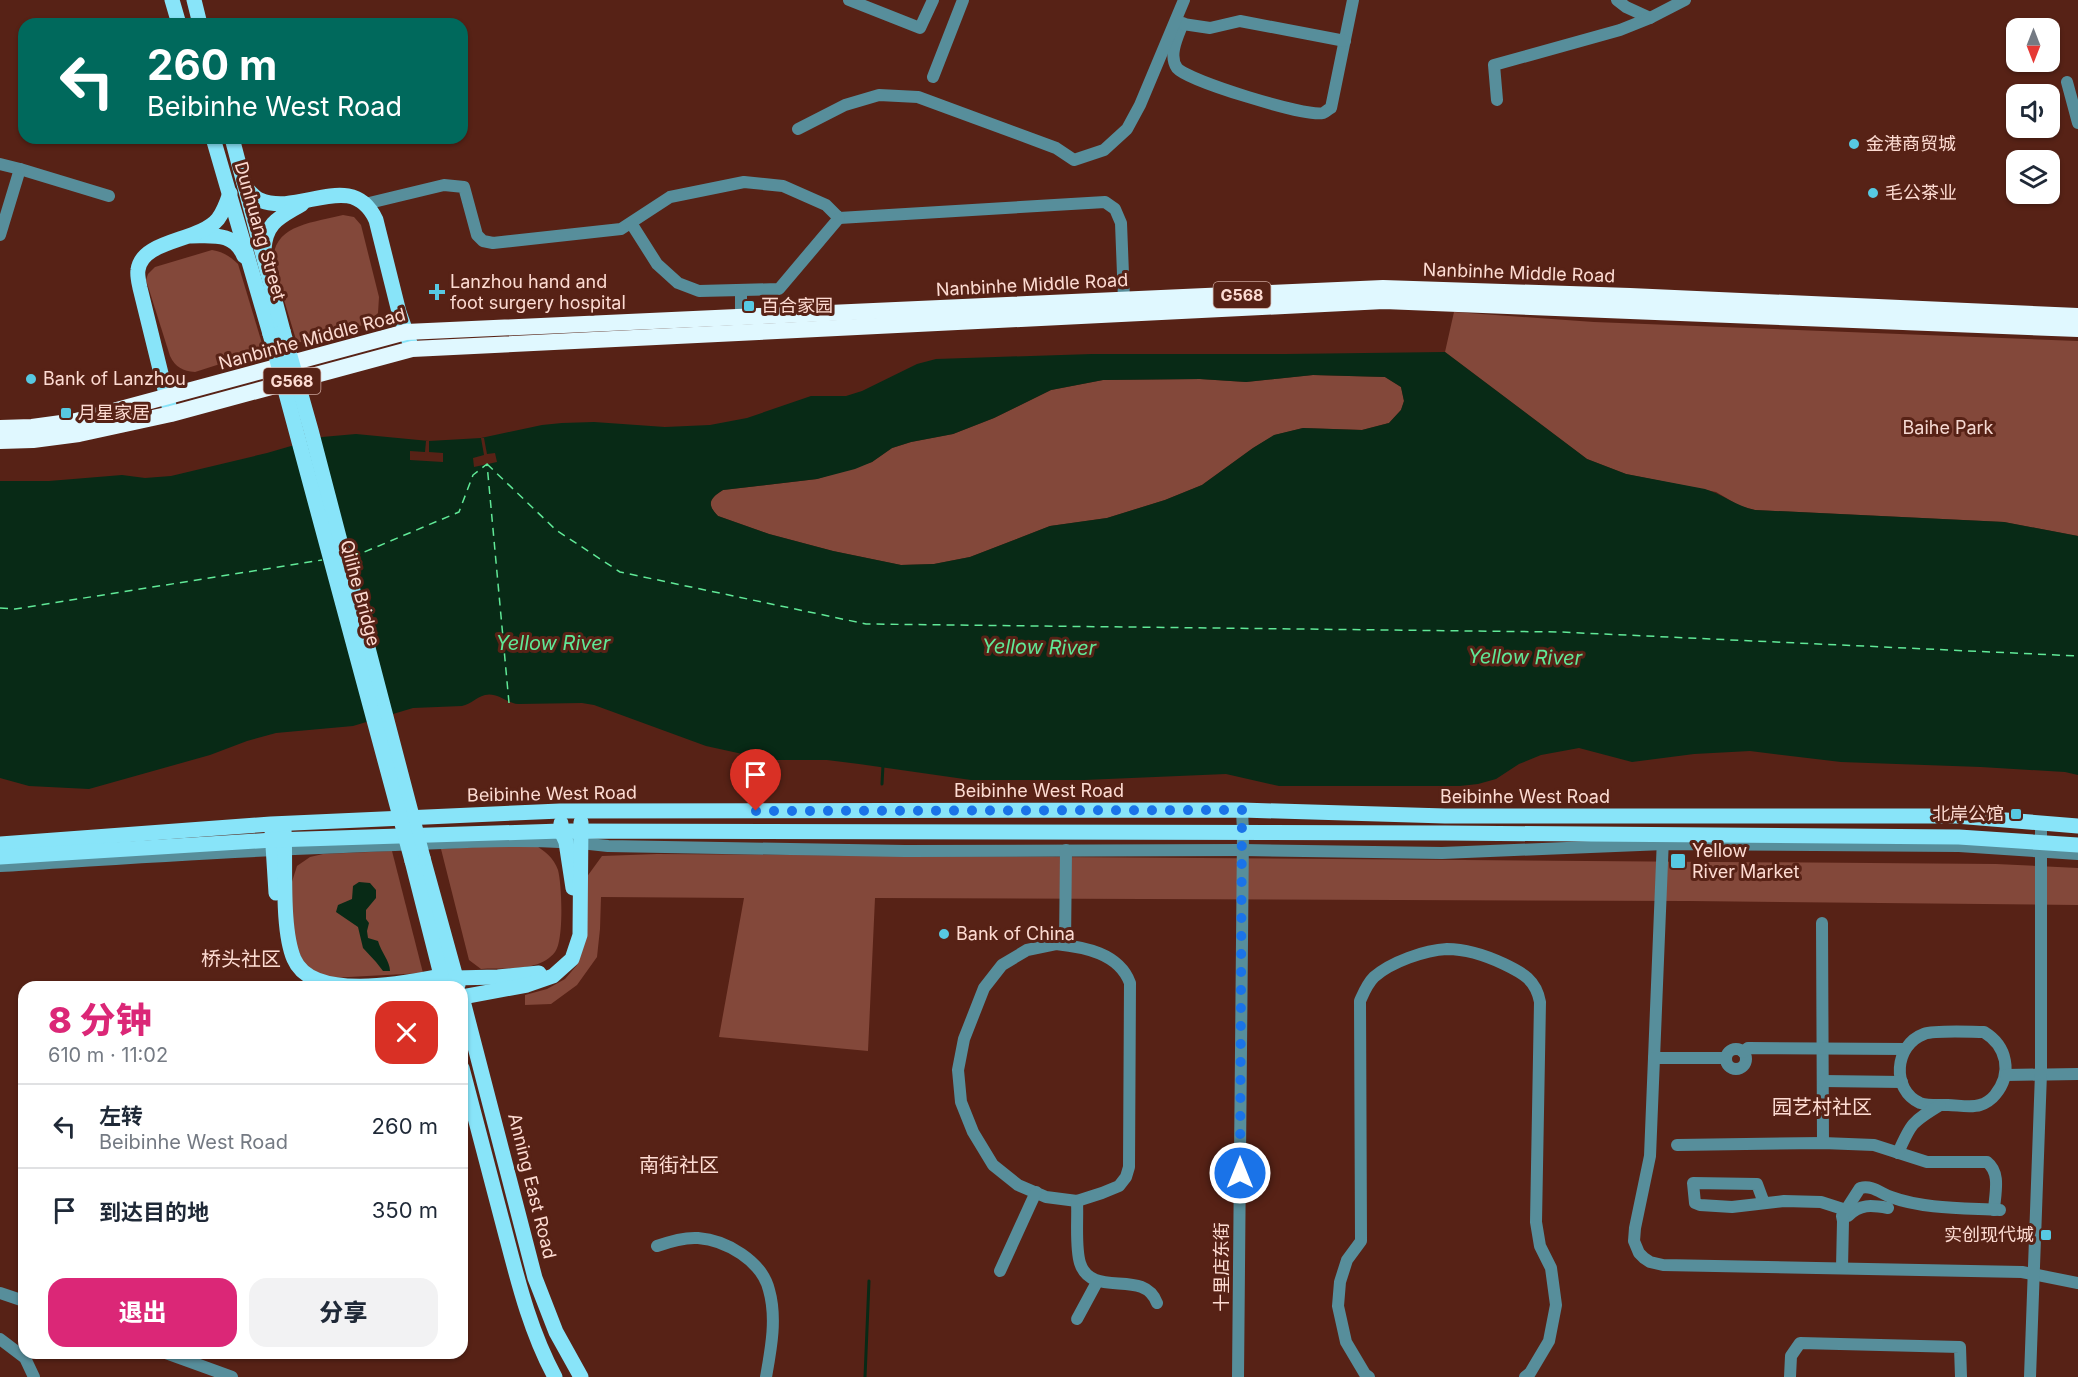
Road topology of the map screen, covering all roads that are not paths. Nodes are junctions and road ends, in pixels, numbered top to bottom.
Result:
1 (172, 0) edge
2 (194, 0) edge
3 (849, 0) edge
4 (933, 0) edge
5 (963, 0) edge
6 (1184, 0) edge
7 (1192, 0) edge
8 (1353, 0) edge
9 (1617, 0) edge
10 (1685, 0) edge
11 (177, 18) edge
12 (198, 18) edge
13 (1650, 18) junction
14 (1183, 24) junction
15 (1345, 41) junction
16 (933, 77) dead end
17 (2067, 82) dead end
18 (1497, 100) dead end
19 (2076, 105) edge
20 (2078, 123) edge
21 (798, 129) dead end
22 (215, 144) edge
23 (234, 144) edge
24 (0, 164) edge
25 (20, 169) junction
26 (246, 188) junction
27 (230, 194) junction
28 (109, 196) dead end
29 (304, 202) junction
30 (365, 204) junction
31 (839, 218) junction
32 (631, 223) junction
33 (0, 235) edge
34 (191, 236) junction
35 (264, 257) junction
36 (249, 268) junction
37 (741, 291) junction
38 (1124, 300) junction
39 (2078, 316) edge
40 (741, 318) junction
41 (2078, 329) edge
42 (276, 332) junction
43 (406, 332) junction
44 (412, 349) junction
45 (168, 397) junction
46 (171, 414) junction
47 (0, 428) edge
48 (0, 441) edge
49 (1242, 810) junction
50 (560, 811) junction
51 (581, 811) junction
52 (2041, 823) junction
53 (278, 824) junction
54 (2078, 827) edge
55 (1243, 832) junction
56 (572, 837) junction
57 (1664, 839) junction
58 (0, 844) edge
59 (279, 845) junction
60 (2078, 845) edge
61 (2041, 848) junction
62 (1066, 850) junction
63 (1243, 850) junction
64 (2078, 854) edge
65 (0, 857) edge
66 (0, 866) edge
67 (1822, 923) dead end
68 (1065, 945) junction
69 (301, 981) edge
70 (325, 981) edge
71 (450, 981) edge
72 (462, 981) edge
73 (468, 996) edge
74 (468, 1020) edge
75 (1905, 1049) junction
76 (1823, 1050) junction
77 (1654, 1058) junction
78 (2041, 1073) junction
79 (2078, 1074) edge
80 (2006, 1075) junction
81 (1823, 1081) junction
82 (1902, 1082) junction
83 (468, 1091) edge
84 (1941, 1105) junction
85 (1823, 1143) junction
86 (1677, 1145) dead end
87 (1898, 1152) junction
88 (1036, 1192) junction
89 (1077, 1201) junction
90 (1764, 1203) junction
91 (1888, 1208) dead end
92 (1845, 1216) junction
93 (657, 1246) dead end
94 (1842, 1268) junction
95 (1000, 1271) dead end
96 (2034, 1274) junction
97 (1097, 1282) junction
98 (2078, 1283) edge
99 (0, 1293) edge
100 (18, 1299) edge
101 (1157, 1303) dead end
102 (1077, 1319) dead end
103 (0, 1339) edge
104 (18, 1353) edge
105 (542, 1354) junction
106 (25, 1359) edge
107 (182, 1359) edge
108 (34, 1377) edge
109 (231, 1377) edge
110 (547, 1377) edge
111 (555, 1377) edge
112 (581, 1377) edge
113 (766, 1377) edge
114 (1238, 1377) edge
115 (1369, 1377) edge
116 (1525, 1377) edge
117 (1790, 1377) edge
118 (1961, 1377) edge
119 (2030, 1377) edge

1 - 11 main road
2 - 12 main road
3 - 4 street
5 - 16 street
6 - 21 street
7 - 14 street
8 - 15 street
9 - 13 street
10 - 13 street
13 - 18 street
14 - 15 street
14 - 15 street
17 - 19 street
19 - 20 street
22 - 27 main road, Dunhuang Street
23 - 26 main road, Dunhuang Street
24 - 25 street
25 - 28 street
25 - 33 street
26 - 29 main road
26 - 35 main road, Dunhuang Street
27 - 34 main road
27 - 36 main road, Dunhuang Street
29 - 30 main road
29 - 35 main road
30 - 32 street
30 - 43 main road
31 - 32 street
31 - 37 street
31 - 38 street
32 - 37 street
34 - 36 main road
34 - 45 main road
35 - 42 main road, Dunhuang Street
36 - 42 main road, Dunhuang Street
37 - 40 street
38 - 39 highway, Nanbinhe Middle Road / G568
38 - 40 highway, Nanbinhe Middle Road / G568
40 - 43 highway, Nanbinhe Middle Road / G568
41 - 44 highway, Nanbinhe Middle Road / G568
42 - 71 main road, Qilihe Bridge, bridge
43 - 44 main road
43 - 45 highway, Nanbinhe Middle Road / G568
44 - 46 highway, Nanbinhe Middle Road / G568
45 - 46 main road
45 - 47 highway, Nanbinhe Middle Road / G568
46 - 48 highway, Nanbinhe Middle Road / G568
49 - 51 main road, Beibinhe West Road
49 - 52 main road, Beibinhe West Road
49 - 55 street, 十里店东街
50 - 51 main road, Beibinhe West Road
50 - 53 main road, Beibinhe West Road
50 - 56 main road
51 - 56 main road
52 - 54 main road, Beibinhe West Road
52 - 61 street
53 - 58 main road, Beibinhe West Road
53 - 59 main road
54 - 61 main road
55 - 56 main road, Beibinhe West Road
55 - 57 main road, Beibinhe West Road
55 - 63 street, 十里店东街
56 - 59 main road, Beibinhe West Road
56 - 62 street
56 - 72 main road
56 - 73 main road
57 - 61 main road, Beibinhe West Road
57 - 63 street
57 - 77 street
59 - 65 main road, Beibinhe West Road
59 - 66 street
59 - 69 main road
59 - 70 main road
60 - 61 main road, Beibinhe West Road
61 - 64 street
61 - 78 street
62 - 63 street
62 - 68 street
63 - 114 street, 十里店东街
67 - 76 street
68 - 88 street
68 - 89 street
74 - 112 main road, Anning East Road
75 - 76 street
75 - 80 street
75 - 82 street
76 - 77 street
76 - 81 street
77 - 94 street
78 - 79 street
78 - 80 street
78 - 96 street
80 - 84 street
81 - 82 street
81 - 85 street
82 - 84 street
83 - 105 main road
84 - 87 street
85 - 86 street
85 - 87 street
87 - 92 street
88 - 89 street
88 - 95 street
89 - 97 street
90 - 90 street
90 - 92 street
91 - 92 street
92 - 94 street
93 - 113 street
94 - 96 street
96 - 98 street
96 - 119 street
97 - 101 street
97 - 102 street
99 - 100 street
103 - 104 street
105 - 110 street
105 - 111 main road
106 - 108 street
107 - 109 street
115 - 116 street
117 - 118 street

